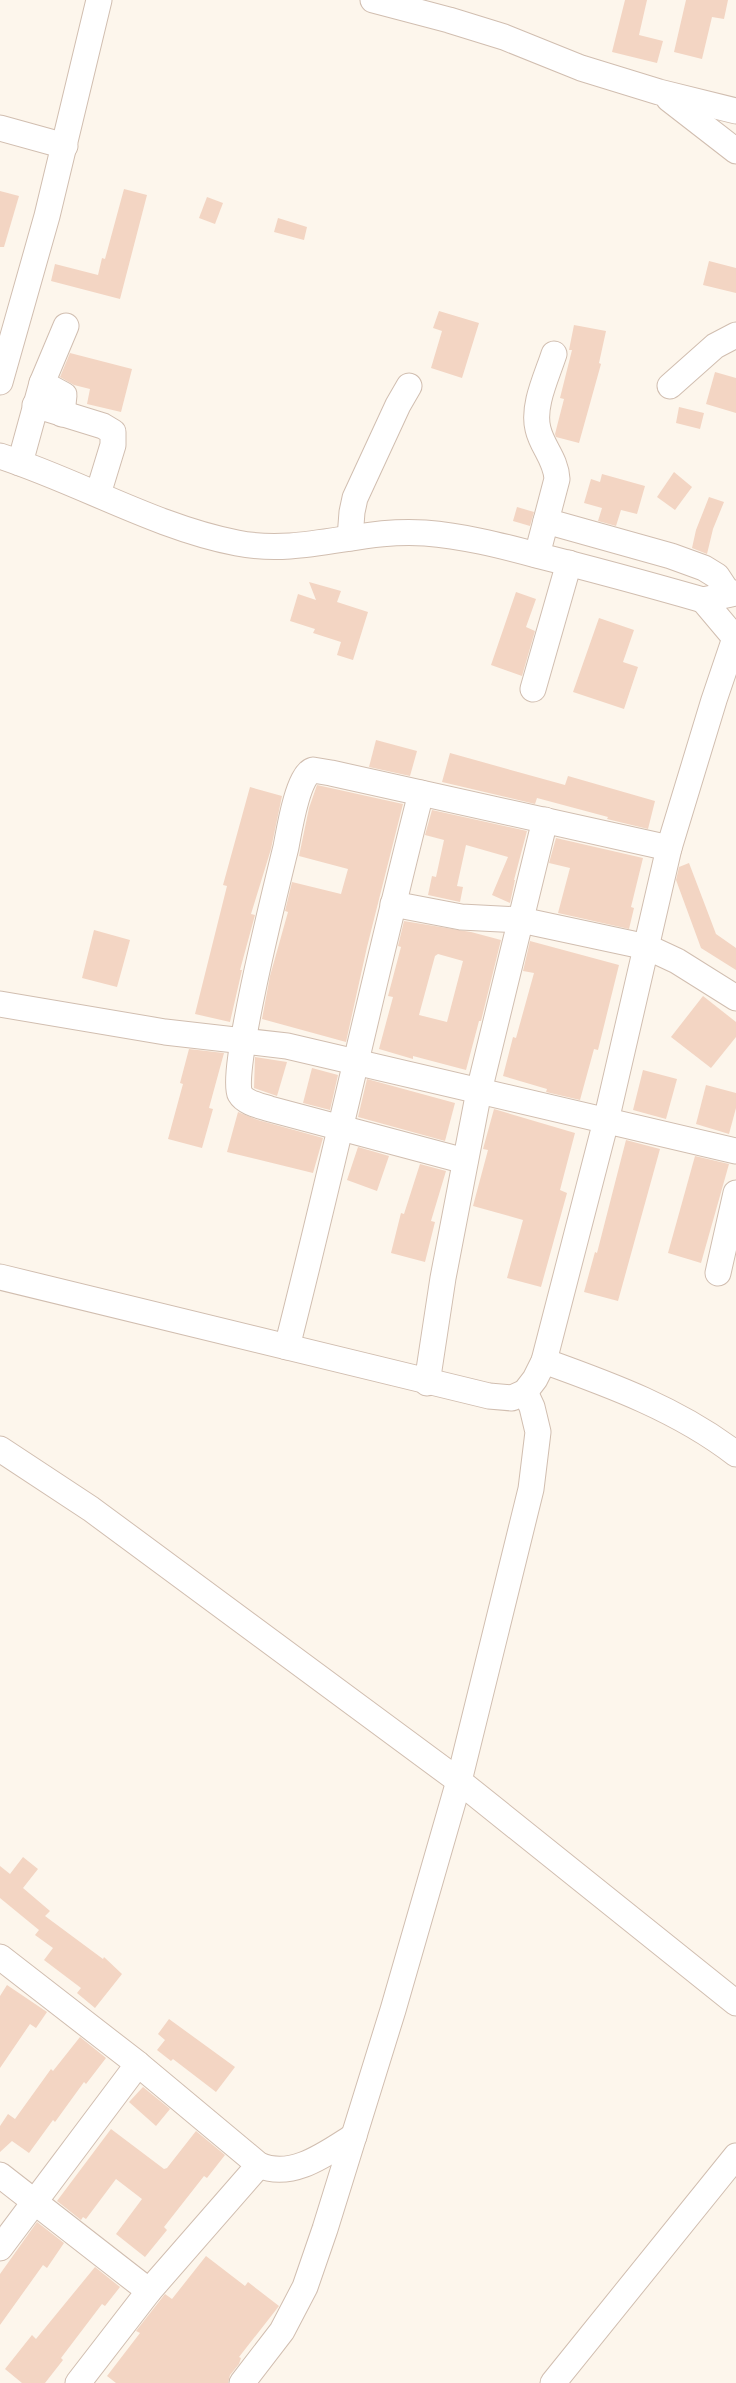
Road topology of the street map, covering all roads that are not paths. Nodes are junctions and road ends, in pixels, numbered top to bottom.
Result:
1 (100, 0) edge
2 (373, 0) edge
3 (659, 92) junction
4 (736, 101) edge
5 (711, 105) junction
6 (736, 111) edge
7 (0, 128) edge
8 (65, 146) junction
9 (736, 151) edge
10 (66, 326) dead end
11 (736, 336) edge
12 (554, 354) dead end
13 (0, 382) edge
14 (409, 386) dead end
15 (670, 386) dead end
16 (38, 394) junction
17 (10, 460) edge
18 (98, 494) junction
19 (546, 521) junction
20 (350, 538) junction
21 (627, 544) junction
22 (537, 555) junction
23 (570, 563) junction
24 (618, 576) junction
25 (732, 594) edge
26 (703, 600) junction
27 (735, 637) edge
28 (533, 689) dead end
29 (421, 793) junction
30 (545, 820) junction
31 (669, 848) junction
32 (393, 904) junction
33 (521, 920) junction
34 (647, 947) junction
35 (736, 998) edge
36 (0, 1004) edge
37 (244, 1040) junction
38 (356, 1061) junction
39 (480, 1091) junction
40 (606, 1121) junction
41 (342, 1128) junction
42 (736, 1151) edge
43 (465, 1161) junction
44 (736, 1193) edge
45 (718, 1273) dead end
46 (0, 1277) edge
47 (287, 1347) junction
48 (544, 1361) junction
49 (427, 1383) junction
50 (525, 1392) junction
51 (0, 1449) edge
52 (736, 1454) edge
53 (459, 1781) junction
54 (1, 1961) edge
55 (736, 2003) edge
56 (138, 2064) junction
57 (354, 2136) junction
58 (736, 2156) edge
59 (259, 2165) junction
60 (0, 2175) edge
61 (34, 2201) junction
62 (0, 2248) edge
63 (150, 2291) junction
64 (78, 2383) edge
65 (242, 2383) edge
66 (552, 2383) edge

1 - 8 street
2 - 3 street
3 - 5 street
3 - 9 street
4 - 5 street
5 - 6 street
7 - 8 street
8 - 13 street
10 - 16 street
11 - 15 street
12 - 19 street
14 - 20 street
16 - 17 street
16 - 18 street
17 - 18 street
18 - 20 street
19 - 21 street
19 - 22 street
20 - 22 street
21 - 24 street
21 - 25 street
22 - 23 street
23 - 24 street
23 - 28 street
24 - 26 street
25 - 26 street
26 - 27 street
27 - 31 street
29 - 30 street
29 - 32 street
29 - 37 street
30 - 31 street
30 - 33 street
31 - 34 street
32 - 33 street
32 - 38 street
33 - 34 street
33 - 39 street
34 - 35 street
34 - 40 street
36 - 37 street
37 - 38 street
37 - 41 street
38 - 39 street
38 - 41 street
39 - 40 street
39 - 43 street
40 - 42 street
40 - 48 street
41 - 43 street
41 - 47 street
43 - 49 street
44 - 45 street
46 - 47 street
47 - 49 street
48 - 50 street
48 - 52 street
49 - 50 street
50 - 53 street
51 - 53 street
53 - 55 street
53 - 57 street
54 - 56 street
56 - 59 street
56 - 61 street
57 - 59 street
57 - 65 street
58 - 66 street
59 - 63 street
60 - 61 street
61 - 62 street
61 - 63 street
63 - 64 street

